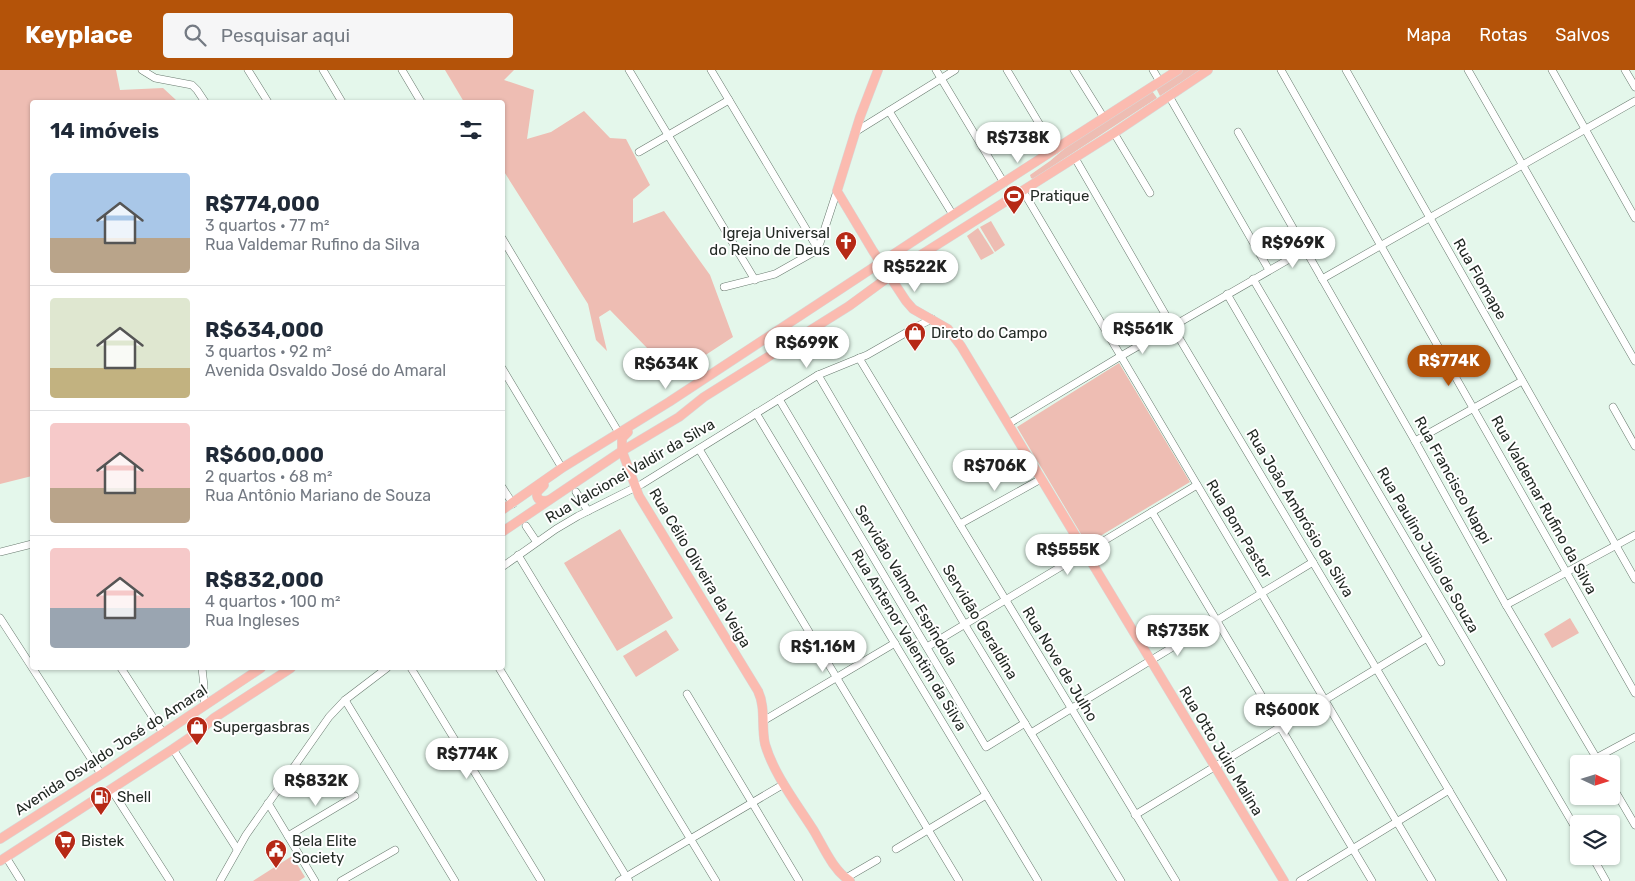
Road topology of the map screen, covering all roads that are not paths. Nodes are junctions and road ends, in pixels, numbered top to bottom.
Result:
1 (142, 70) edge
2 (248, 70) edge
3 (324, 70) edge
4 (402, 70) edge
5 (629, 70) edge
6 (711, 70) edge
7 (878, 70) edge
8 (936, 70) edge
9 (955, 70) edge
10 (1007, 70) edge
11 (1074, 70) edge
12 (1153, 70) edge
13 (1178, 70) edge
14 (1208, 70) edge
15 (1281, 70) edge
16 (1346, 70) edge
17 (1468, 70) edge
18 (1552, 70) edge
19 (1625, 70) edge
20 (941, 79) junction
21 (1160, 82) junction
22 (1635, 87) edge
23 (1169, 96) junction
24 (204, 100) edge
25 (267, 100) edge
26 (341, 100) edge
27 (420, 100) edge
28 (729, 100) junction
29 (1635, 101) edge
30 (889, 111) junction
31 (1104, 118) junction
32 (1585, 130) junction
33 (855, 132) junction
34 (1238, 132) dead end
35 (1114, 133) junction
36 (668, 135) junction
37 (1055, 150) junction
38 (639, 152) dead end
39 (1075, 158) junction
40 (1523, 165) junction
41 (1004, 183) junction
42 (837, 191) junction
43 (1023, 191) junction
44 (1150, 193) dead end
45 (953, 215) junction
46 (1430, 218) junction
47 (1635, 218) edge
48 (505, 243) edge
49 (1382, 245) junction
50 (818, 249) junction
51 (1305, 250) junction
52 (881, 263) junction
53 (1269, 270) junction
54 (889, 276) junction
55 (1253, 279) junction
56 (1322, 279) junction
57 (755, 280) junction
58 (724, 287) dead end
59 (1227, 294) junction
60 (932, 320) junction
61 (1172, 326) junction
62 (1121, 356) junction
63 (859, 358) junction
64 (1635, 362) edge
65 (724, 366) junction
66 (505, 373) edge
67 (818, 375) junction
68 (1522, 381) junction
69 (704, 398) junction
70 (779, 399) junction
71 (1613, 407) dead end
72 (1474, 408) junction
73 (756, 413) junction
74 (639, 421) junction
75 (1008, 424) junction
76 (619, 433) junction
77 (1415, 441) junction
78 (1635, 446) edge
79 (699, 449) junction
80 (622, 452) junction
81 (562, 468) junction
82 (1041, 479) junction
83 (1197, 485) junction
84 (635, 487) junction
85 (505, 492) edge
86 (576, 492) dead end
87 (549, 500) junction
88 (513, 504) junction
89 (505, 508) edge
90 (588, 511) junction
91 (1152, 512) junction
92 (960, 524) junction
93 (526, 526) dead end
94 (505, 530) edge
95 (1635, 535) edge
96 (536, 541) junction
97 (30, 544) edge
98 (1616, 546) junction
99 (0, 552) edge
100 (1086, 552) junction
101 (518, 555) junction
102 (1313, 562) junction
103 (505, 565) edge
104 (1566, 572) junction
105 (1635, 579) edge
106 (1262, 594) junction
107 (1006, 600) junction
108 (1506, 605) junction
109 (0, 618) edge
110 (1217, 621) junction
111 (965, 625) junction
112 (1427, 638) junction
113 (894, 643) junction
114 (927, 647) junction
115 (1151, 661) junction
116 (1442, 662) dead end
117 (30, 664) edge
118 (1376, 669) junction
119 (34, 670) edge
120 (121, 670) edge
121 (202, 670) edge
122 (258, 670) edge
123 (288, 670) edge
124 (384, 670) edge
125 (412, 670) edge
126 (500, 670) edge
127 (836, 678) junction
128 (242, 680) junction
129 (1635, 693) edge
130 (686, 694) dead end
131 (345, 700) junction
132 (1325, 700) junction
133 (204, 706) junction
134 (1071, 709) junction
135 (214, 718) junction
136 (763, 722) junction
137 (1025, 723) junction
138 (177, 724) junction
139 (1280, 727) junction
140 (163, 733) junction
141 (1031, 733) junction
142 (1635, 737) edge
143 (173, 748) junction
144 (1594, 755) edge
145 (1607, 755) edge
146 (154, 760) junction
147 (1215, 767) junction
148 (101, 774) junction
149 (784, 784) junction
150 (111, 789) junction
151 (1449, 790) junction
152 (986, 794) junction
153 (355, 796) dead end
154 (1620, 799) edge
155 (268, 803) junction
156 (752, 803) junction
157 (1135, 815) junction
158 (1570, 819) edge
159 (1397, 822) junction
160 (1635, 825) edge
161 (928, 830) junction
162 (288, 836) junction
163 (0, 839) edge
164 (690, 839) junction
165 (896, 848) dead end
166 (237, 849) junction
167 (1353, 849) junction
168 (394, 850) dead end
169 (3, 859) edge
170 (877, 860) dead end
171 (1597, 865) edge
172 (628, 879) edge
173 (848, 880) edge
174 (21, 881) edge
175 (170, 881) edge
176 (220, 881) edge
177 (315, 881) edge
178 (341, 881) edge
179 (455, 881) edge
180 (541, 881) edge
181 (619, 881) edge
182 (716, 881) edge
183 (799, 881) edge
184 (959, 881) edge
185 (1038, 881) edge
186 (1121, 881) edge
187 (1176, 881) edge
188 (1284, 881) edge
189 (1300, 881) edge
190 (1372, 881) edge
191 (1432, 881) edge
192 (1503, 881) edge
193 (1606, 881) edge

1 - 24 street
2 - 25 street
3 - 26 street
4 - 27 street
5 - 36 street
6 - 28 street
7 - 33 main road
8 - 20 street
9 - 20 street
10 - 37 street
11 - 31 street
12 - 21 street
13 - 21 main road
14 - 23 main road
15 - 49 street, Rua Valdemar Rufino da Silva
16 - 46 street, Rua Flomape
17 - 40 street
18 - 32 street
19 - 22 street
20 - 30 street
20 - 41 street
21 - 31 main road
23 - 35 main road
23 - 53 street
28 - 36 street
28 - 50 street
29 - 32 street
30 - 33 street
30 - 45 street
31 - 37 main road
32 - 40 street
32 - 47 street
33 - 42 main road
34 - 51 street, Rua Francisco Nappi
35 - 39 main road
35 - 44 street
36 - 38 street
36 - 57 street
37 - 41 main road
37 - 43 main road
39 - 43 main road
39 - 61 street, Rua João Ambrósio da Silva
40 - 46 street
40 - 64 street
41 - 45 main road
42 - 50 street
42 - 52 main road, Rua Otto Júlio Malina
43 - 54 main road
43 - 62 street, Rua Bom Pastor
45 - 52 main road
46 - 49 street
46 - 68 street, Rua Flomape
48 - 76 street
49 - 56 street
49 - 72 street, Rua Valdemar Rufino da Silva
50 - 57 street
51 - 53 street
51 - 56 street, Rua Francisco Nappi
52 - 54 main road, Rua Otto Júlio Malina
52 - 65 main road
53 - 55 street
54 - 60 main road, Rua Otto Júlio Malina
54 - 69 main road
55 - 59 street
55 - 158 street, Rua Paulino Júlio de Souza
56 - 77 street, Rua Francisco Nappi
57 - 58 street
59 - 61 street
59 - 112 street
60 - 63 street, Rua Valcionei Valdir da Silva
60 - 75 main road, Rua Otto Júlio Malina
61 - 62 street
61 - 102 street, Rua João Ambrósio da Silva
62 - 75 street
62 - 83 street, Rua Bom Pastor
63 - 67 street, Rua Valcionei Valdir da Silva
63 - 92 street, Rua Nove de Julho
65 - 69 main road
65 - 74 main road
66 - 81 street
67 - 70 street, Rua Valcionei Valdir da Silva
67 - 111 street, Servidão Geraldina
68 - 72 street
68 - 98 street, Rua Flomape
69 - 80 main road
70 - 73 street, Rua Valcionei Valdir da Silva
70 - 114 street, Servidão Valmor Espíndola
71 - 78 street
72 - 77 street
72 - 104 street, Rua Valdemar Rufino da Silva
73 - 79 street, Rua Valcionei Valdir da Silva
73 - 113 street, Rua Antenor Valentim da Silva
74 - 76 main road
74 - 80 main road
75 - 82 main road, Rua Otto Júlio Malina
76 - 81 main road
77 - 108 street, Rua Francisco Nappi
79 - 84 street, Rua Valcionei Valdir da Silva
79 - 127 street
80 - 84 main road, Rua Célio Oliveira da Veiga
80 - 87 main road
81 - 87 main road
81 - 88 main road
82 - 92 street
82 - 100 main road, Rua Otto Júlio Malina
83 - 91 street
83 - 106 street, Rua Bom Pastor
84 - 90 street, Rua Valcionei Valdir da Silva
84 - 136 main road, Rua Célio Oliveira da Veiga
85 - 88 street
86 - 90 street
87 - 94 main road
88 - 89 main road
90 - 96 street, Rua Valcionei Valdir da Silva
91 - 100 street
91 - 110 street
92 - 107 street, Rua Nove de Julho
93 - 96 street
95 - 98 street
96 - 101 street, Rua Valcionei Valdir da Silva
97 - 99 street
98 - 104 street
98 - 105 street, Rua Flomape
100 - 107 street
100 - 115 main road, Rua Otto Júlio Malina
101 - 103 street, Rua Valcionei Valdir da Silva
101 - 164 street
102 - 106 street
102 - 118 street, Rua João Ambrósio da Silva
104 - 108 street
104 - 129 street, Rua Valdemar Rufino da Silva
106 - 110 street
106 - 132 street, Rua Bom Pastor
107 - 111 street
107 - 134 street, Rua Nove de Julho
108 - 144 street, Rua Francisco Nappi
109 - 117 street
110 - 115 street
110 - 139 street
111 - 114 street
111 - 137 street, Servidão Geraldina
112 - 116 street
112 - 118 street
113 - 127 street
113 - 152 street, Rua Antenor Valentim da Silva
114 - 137 street, Servidão Valmor Espíndola
115 - 134 street
115 - 147 main road, Rua Otto Júlio Malina
118 - 132 street
118 - 151 street, Rua João Ambrósio da Silva
119 - 148 street
120 - 140 street
121 - 133 street
122 - 128 main road, Avenida Osvaldo José do Amaral
123 - 135 main road, Avenida Osvaldo José do Amaral
124 - 131 street
125 - 180 street
126 - 172 street
127 - 136 street
127 - 161 street
128 - 133 main road, Avenida Osvaldo José do Amaral
128 - 135 main road
130 - 156 street
131 - 155 street
131 - 179 street
132 - 139 street
132 - 159 street, Rua Bom Pastor
133 - 138 main road, Avenida Osvaldo José do Amaral
134 - 141 street
134 - 157 street, Rua Nove de Julho
135 - 143 main road, Avenida Osvaldo José do Amaral
136 - 149 main road, Rua Célio Oliveira da Veiga
137 - 141 street, Servidão Geraldina
138 - 140 main road, Avenida Osvaldo José do Amaral
138 - 146 main road
139 - 147 street
139 - 167 street
140 - 148 main road, Avenida Osvaldo José do Amaral
141 - 186 street, Servidão Geraldina
142 - 145 street
143 - 146 main road, Avenida Osvaldo José do Amaral
143 - 166 street
146 - 150 main road, Avenida Osvaldo José do Amaral
147 - 157 street
147 - 188 main road, Rua Otto Júlio Malina
148 - 163 main road, Avenida Osvaldo José do Amaral
149 - 156 street
149 - 173 main road, Rua Célio Oliveira da Veiga
150 - 169 main road, Avenida Osvaldo José do Amaral
150 - 175 street
151 - 159 street
151 - 192 street, Rua João Ambrósio da Silva
152 - 161 street
152 - 185 street, Rua Antenor Valentim da Silva
153 - 162 street
154 - 160 street
155 - 162 street
155 - 166 street
156 - 164 street
156 - 183 street
157 - 187 street, Rua Nove de Julho
159 - 167 street
159 - 191 street, Rua Bom Pastor
161 - 165 street
161 - 184 street
162 - 177 street
164 - 172 street
164 - 182 street
166 - 176 street
167 - 189 street
167 - 190 street
168 - 178 street
169 - 174 street
170 - 173 street
171 - 193 street
172 - 181 street

